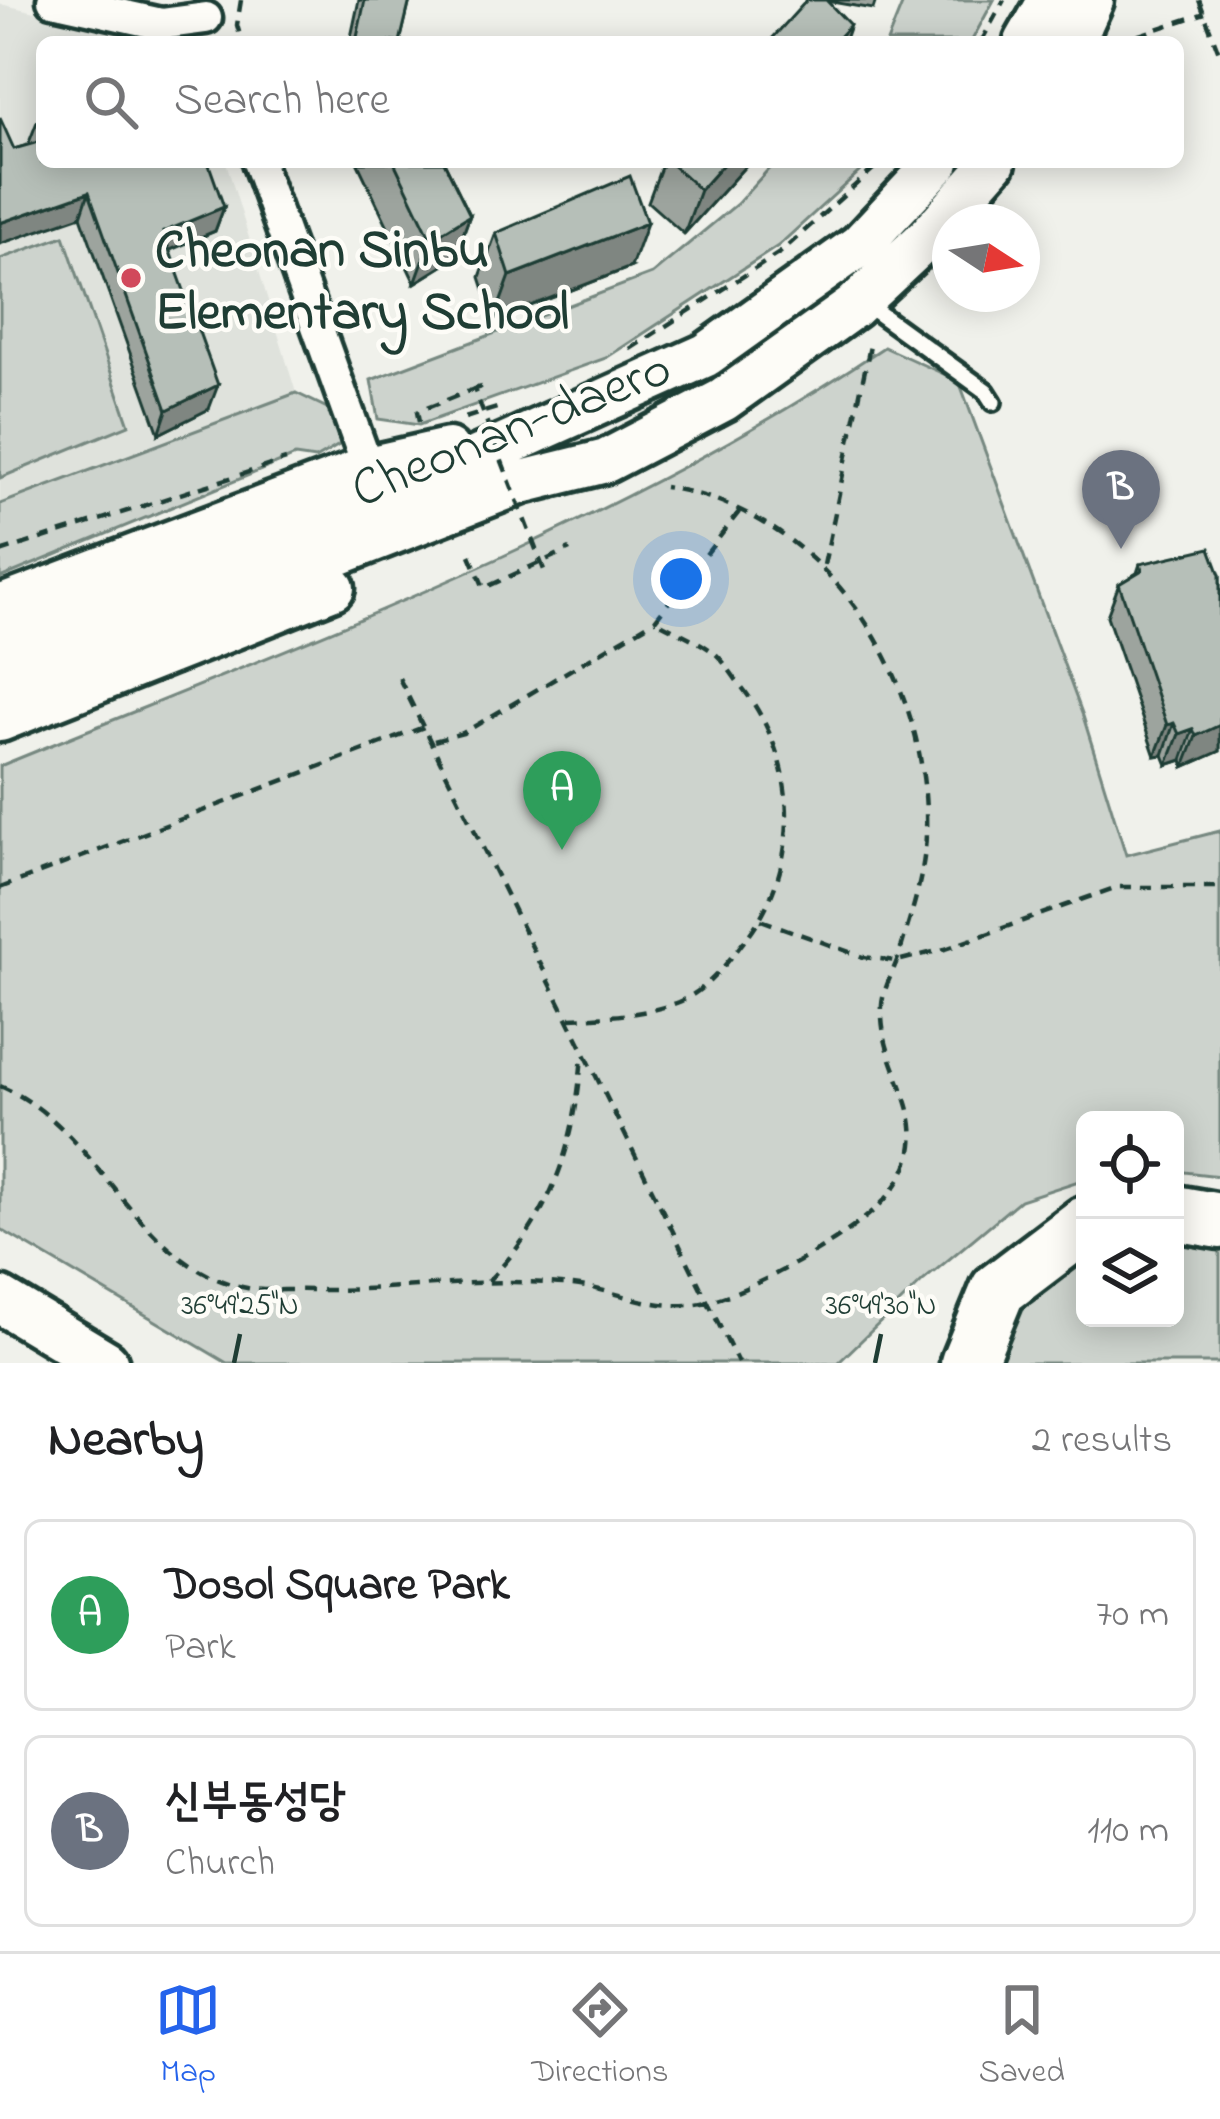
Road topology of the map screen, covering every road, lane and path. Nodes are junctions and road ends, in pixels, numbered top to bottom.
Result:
1 (53, 0) edge
2 (241, 0) edge
3 (1004, 0) edge
4 (1050, 0) edge
5 (1092, 0) edge
6 (1199, 0) edge
7 (1204, 13) junction
8 (210, 20) edge
9 (1220, 24) edge
10 (1210, 27) junction
11 (240, 36) edge
12 (984, 36) edge
13 (1029, 36) edge
14 (1075, 36) edge
15 (1136, 36) edge
16 (1220, 56) edge
17 (260, 168) edge
18 (874, 168) edge
19 (932, 168) edge
20 (989, 168) edge
21 (866, 321) junction
22 (629, 350) dead end
23 (993, 402) dead end
24 (417, 412) dead end
25 (519, 417) junction
26 (458, 420) dead end
27 (296, 456) dead end
28 (606, 460) junction
29 (368, 468) junction
30 (664, 487) dead end
31 (739, 512) junction
32 (570, 549) dead end
33 (0, 552) edge
34 (470, 555) dead end
35 (543, 567) junction
36 (824, 567) junction
37 (0, 607) edge
38 (655, 620) junction
39 (0, 650) edge
40 (399, 678) dead end
41 (0, 686) edge
42 (0, 720) edge
43 (424, 727) junction
44 (431, 741) junction
45 (0, 887) edge
46 (1220, 887) edge
47 (761, 920) junction
48 (897, 961) junction
49 (568, 1018) junction
50 (583, 1049) junction
51 (0, 1086) edge
52 (1184, 1215) edge
53 (1220, 1221) edge
54 (1076, 1231) edge
55 (486, 1283) junction
56 (0, 1300) edge
57 (708, 1302) junction
58 (105, 1363) edge
59 (738, 1363) edge
60 (968, 1363) edge

1 - 8 street
2 - 11 path
3 - 12 path
4 - 13 main road
5 - 14 main road
6 - 7 path
7 - 10 path
7 - 15 path
9 - 10 path
10 - 16 path
17 - 29 street
18 - 22 path
19 - 25 main road, Cheonan-daero
20 - 21 main road, Cheonan-daero
21 - 23 lane
21 - 28 main road, Cheonan-daero
21 - 36 path
24 - 35 path, bridge
25 - 26 path
25 - 29 main road
25 - 39 main road, Cheonan-daero
27 - 33 path
28 - 41 main road, Cheonan-daero
28 - 42 main road
29 - 37 main road
30 - 31 path
31 - 36 path
31 - 38 path
32 - 35 path
34 - 35 path
36 - 48 path
38 - 44 path
38 - 47 path
40 - 43 path
43 - 44 path
43 - 45 path
44 - 49 path
46 - 48 path
47 - 48 path
47 - 49 path
48 - 57 path
49 - 50 path
50 - 55 path
50 - 57 path
51 - 55 path
52 - 53 highway
54 - 60 highway
55 - 57 path
56 - 58 main road
57 - 59 path

